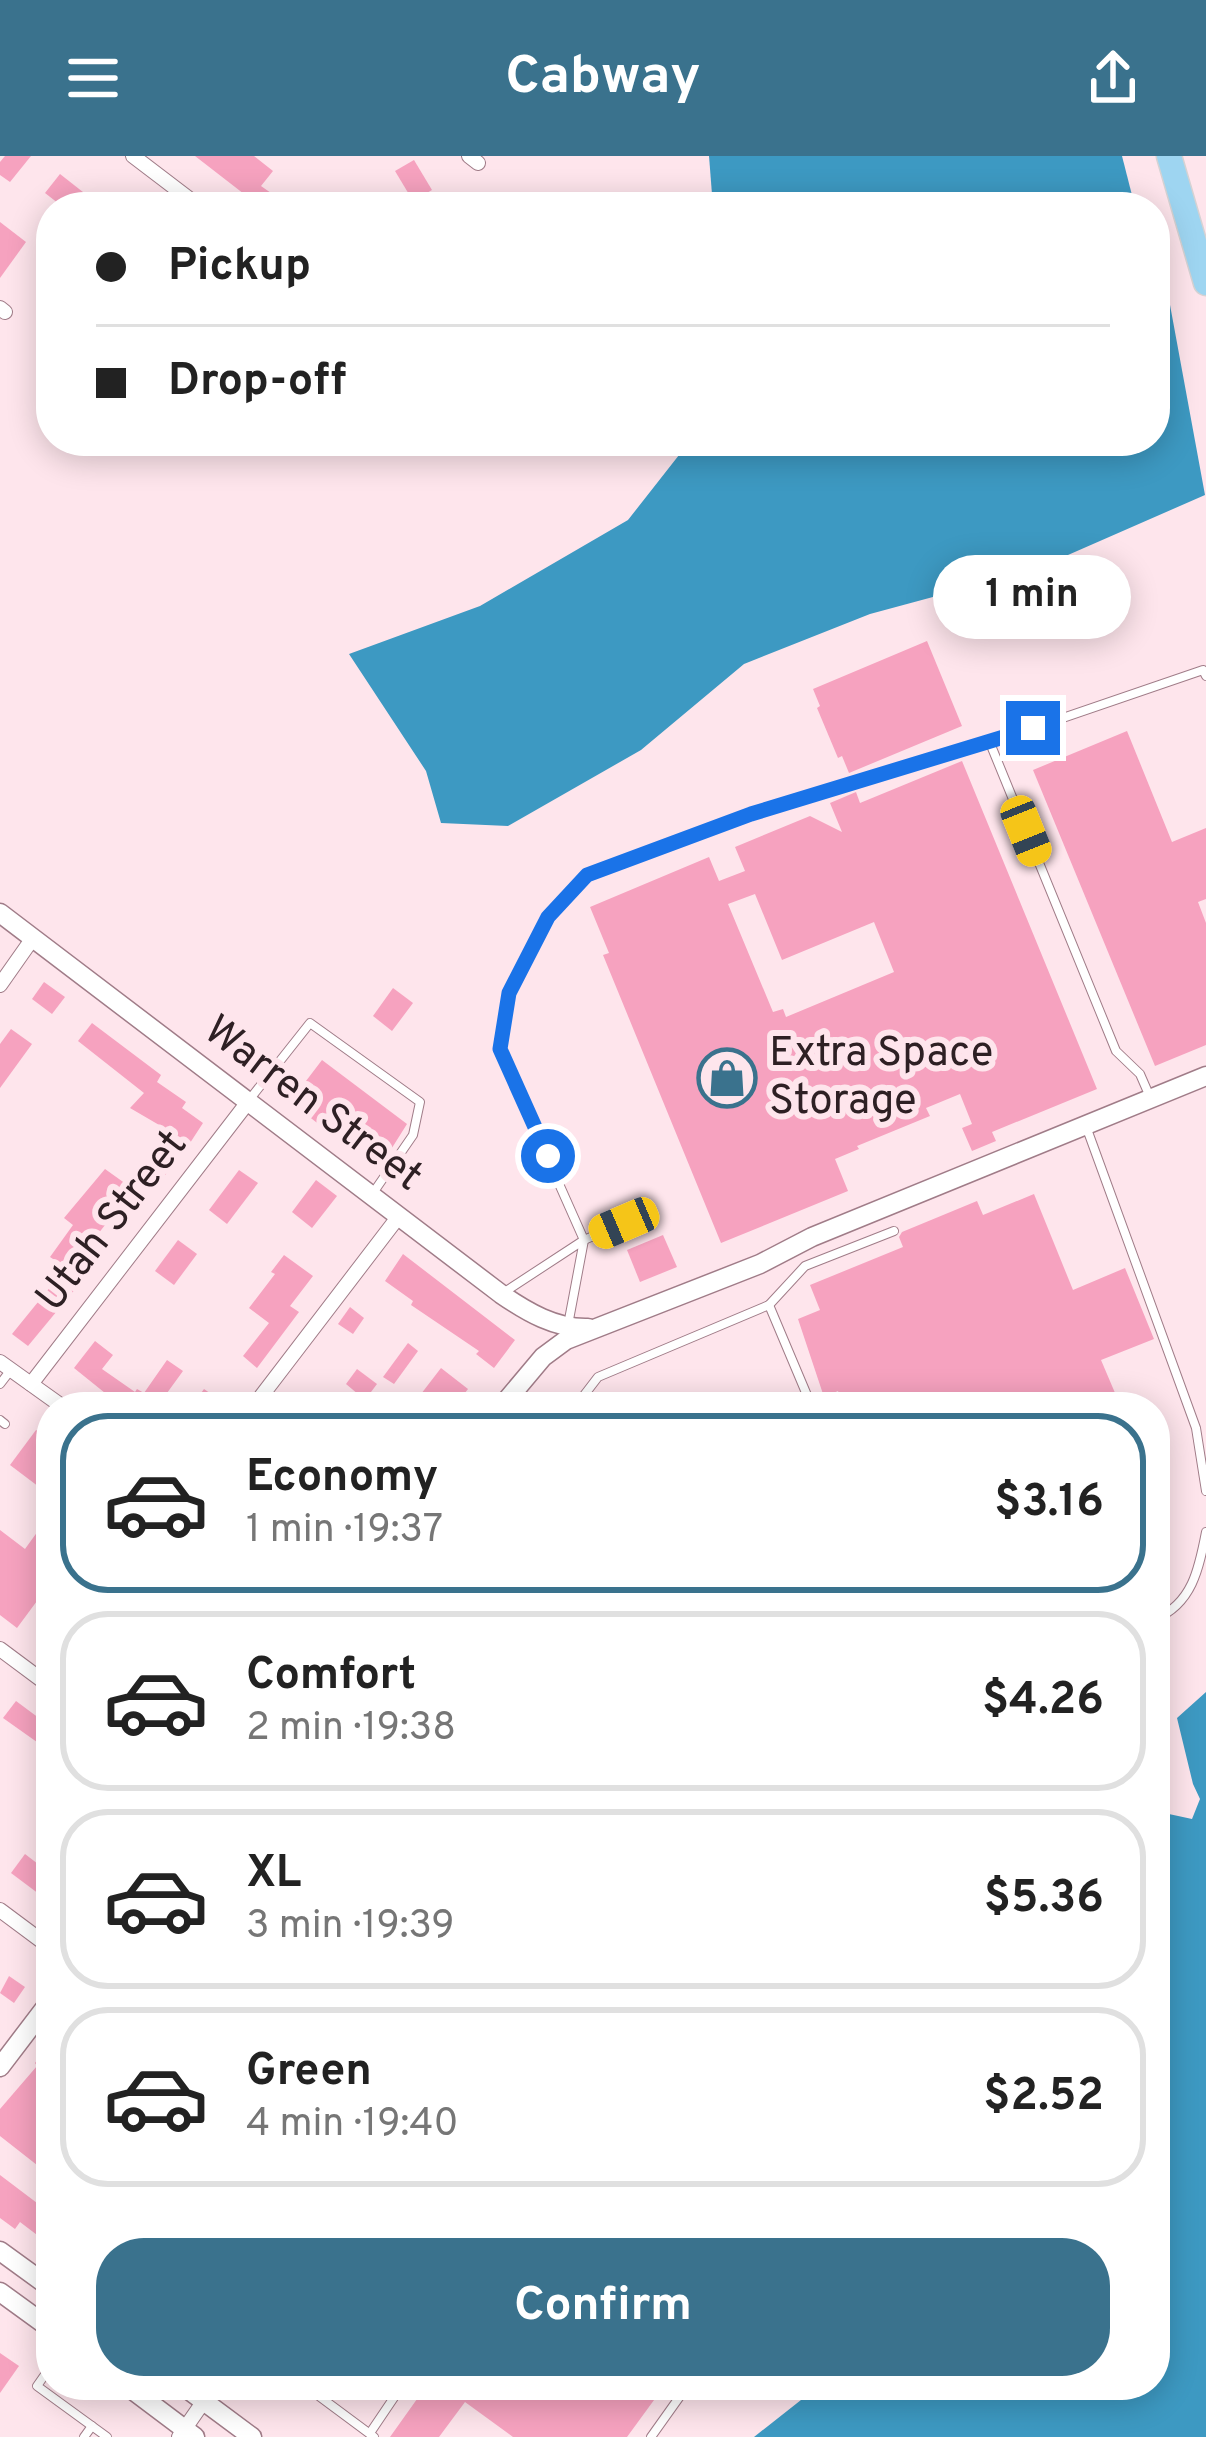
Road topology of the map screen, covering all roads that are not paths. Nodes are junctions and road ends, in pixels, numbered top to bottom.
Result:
1 (133, 156) edge
2 (1169, 156) edge
3 (152, 162) edge
4 (184, 192) edge
5 (1206, 283) edge
6 (1206, 676) edge
7 (990, 743) junction
8 (0, 913) edge
9 (33, 938) junction
10 (0, 986) edge
11 (1206, 1076) edge
12 (1150, 1098) junction
13 (248, 1102) junction
14 (1085, 1124) junction
15 (371, 1195) junction
16 (399, 1216) junction
17 (624, 1223) dead end
18 (895, 1231) dead end
19 (584, 1240) junction
20 (501, 1294) junction
21 (769, 1305) junction
22 (568, 1327) junction
23 (593, 1327) junction
24 (5, 1366) edge
25 (0, 1384) edge
26 (31, 1384) junction
27 (42, 1392) edge
28 (264, 1392) edge
29 (514, 1392) edge
30 (586, 1392) edge
31 (806, 1392) edge
32 (1206, 1491) edge
33 (1206, 1532) edge
34 (1170, 1613) edge
35 (0, 1649) edge
36 (36, 1676) edge
37 (0, 1910) edge
38 (36, 1937) edge
39 (36, 2020) edge
40 (0, 2067) edge
41 (0, 2251) edge
42 (36, 2277) edge
43 (0, 2292) edge
44 (36, 2319) edge
45 (56, 2400) edge
46 (144, 2400) edge
47 (206, 2400) edge
48 (217, 2400) edge
49 (324, 2400) edge
50 (394, 2400) edge
51 (677, 2400) edge
52 (92, 2426) junction
53 (186, 2434) edge
54 (372, 2435) edge
55 (84, 2437) edge
56 (107, 2437) edge
57 (252, 2437) edge
58 (651, 2437) edge

1 - 3 street
2 - 5 highway
3 - 4 street
6 - 7 lane
7 - 12 lane
7 - 19 lane
8 - 9 main road, Warren Street
9 - 10 street
9 - 13 main road, Warren Street
11 - 12 main road
12 - 14 main road
13 - 15 main road, Warren Street
13 - 15 lane
13 - 26 street, Utah Street
14 - 23 main road
14 - 32 lane
15 - 16 main road, Warren Street
16 - 20 main road, Warren Street
16 - 28 street
17 - 19 lane
18 - 21 lane
19 - 20 lane
19 - 22 lane
20 - 22 main road, Warren Street
21 - 30 lane
21 - 31 lane
22 - 23 main road, Warren Street
23 - 29 main road
24 - 25 lane
24 - 26 street
26 - 27 street
33 - 34 lane
35 - 36 street
37 - 38 street
39 - 40 main road
41 - 42 main road
43 - 44 main road
45 - 52 lane
46 - 53 main road
47 - 53 street
48 - 57 main road
49 - 54 lane
50 - 54 lane
51 - 58 lane
52 - 55 lane
52 - 56 lane

